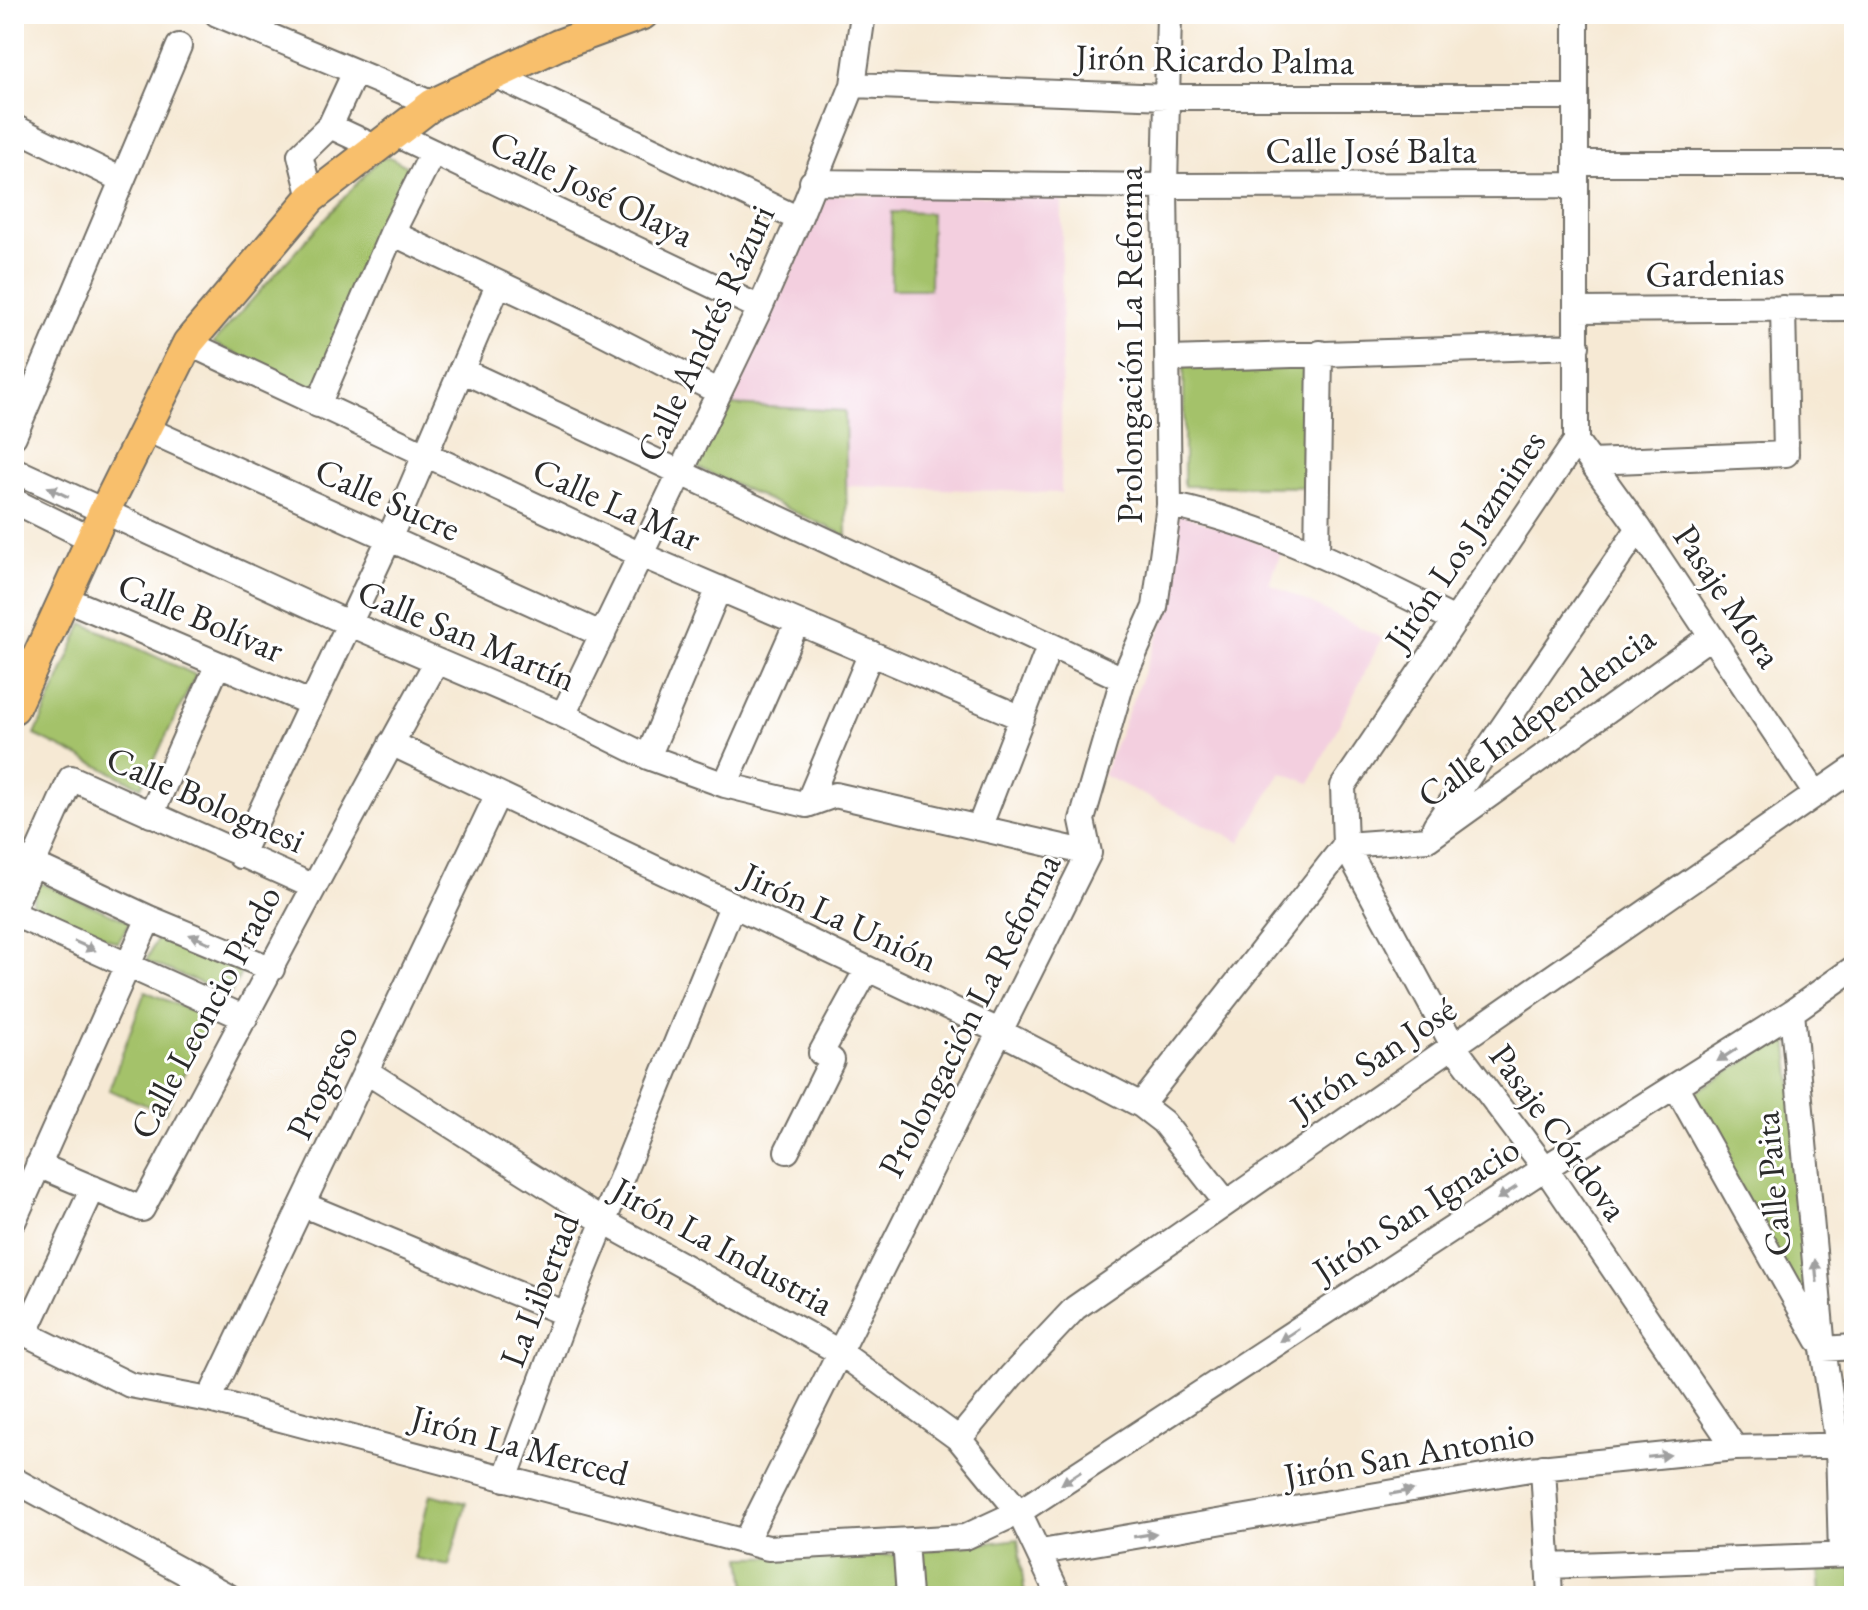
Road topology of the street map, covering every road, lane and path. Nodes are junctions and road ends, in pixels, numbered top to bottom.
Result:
1 (217, 14) edge
2 (643, 14) edge
3 (863, 14) edge
4 (1169, 14) edge
5 (1576, 14) edge
6 (179, 46) dead end
7 (355, 72) junction
8 (497, 76) junction
9 (853, 85) junction
10 (1167, 97) junction
11 (1576, 97) junction
12 (433, 104) junction
13 (330, 126) junction
14 (14, 127) edge
15 (384, 140) junction
16 (433, 152) junction
17 (1854, 163) edge
18 (1577, 174) junction
19 (122, 180) junction
20 (812, 182) junction
21 (1165, 186) junction
22 (311, 198) junction
23 (799, 219) junction
24 (392, 233) junction
25 (498, 285) junction
26 (760, 308) junction
27 (1783, 308) junction
28 (1854, 308) edge
29 (1577, 310) junction
30 (188, 343) junction
31 (1577, 346) junction
32 (1320, 353) junction
33 (1170, 359) junction
34 (461, 370) junction
35 (719, 392) junction
36 (318, 405) junction
37 (144, 428) junction
38 (14, 436) edge
39 (1576, 441) junction
40 (424, 456) junction
41 (1591, 462) junction
42 (14, 470) edge
43 (680, 473) junction
44 (14, 501) edge
45 (1169, 505) junction
46 (97, 526) junction
47 (1639, 528) junction
48 (389, 539) junction
49 (1317, 554) junction
50 (641, 555) junction
51 (719, 588) junction
52 (64, 598) junction
53 (1455, 620) junction
54 (797, 622) junction
55 (348, 623) junction
56 (603, 635) junction
57 (1711, 636) junction
58 (1049, 647) junction
59 (871, 653) junction
60 (437, 661) junction
61 (218, 664) junction
62 (1123, 679) junction
63 (310, 703) junction
64 (14, 708) edge
65 (563, 715) junction
66 (1022, 718) junction
67 (391, 743) junction
68 (648, 757) junction
69 (1854, 768) edge
70 (725, 785) junction
71 (498, 794) junction
72 (1816, 794) junction
73 (807, 805) junction
74 (151, 815) junction
75 (979, 828) junction
76 (1428, 839) junction
77 (1345, 845) junction
78 (1089, 853) junction
79 (240, 856) junction
80 (23, 860) edge
81 (312, 886) junction
82 (14, 906) edge
83 (732, 906) junction
84 (14, 914) edge
85 (149, 918) junction
86 (128, 965) junction
87 (1854, 968) edge
88 (272, 969) junction
89 (866, 971) junction
90 (1792, 1012) junction
91 (245, 1018) junction
92 (999, 1031) junction
93 (1454, 1047) junction
94 (367, 1072) junction
95 (1676, 1087) junction
96 (1141, 1105) junction
97 (787, 1151) dead end
98 (38, 1165) junction
99 (1545, 1168) junction
100 (93, 1188) junction
101 (1225, 1201) junction
102 (304, 1205) junction
103 (14, 1220) edge
104 (604, 1222) junction
105 (566, 1314) junction
106 (19, 1331) edge
107 (1854, 1347) edge
108 (1823, 1349) junction
109 (841, 1353) junction
110 (209, 1400) junction
111 (959, 1439) junction
112 (1846, 1446) edge
113 (1735, 1448) junction
114 (1543, 1467) junction
115 (505, 1479) junction
116 (14, 1480) edge
117 (1019, 1512) junction
118 (905, 1541) junction
119 (745, 1542) junction
120 (1041, 1552) junction
121 (1848, 1555) edge
122 (1549, 1566) junction
123 (228, 1596) edge
124 (909, 1596) edge
125 (1059, 1596) edge
126 (1550, 1596) edge

1 - 7 street
2 - 8 main road
3 - 9 street, Calle Andrés Rázuri
4 - 10 street, Prolongación La Reforma
5 - 11 street, Jirón Los Jazmines
6 - 19 street
7 - 12 street
7 - 13 street
8 - 12 main road
8 - 23 street
9 - 10 street, Jirón Ricardo Palma
9 - 20 street, Calle Andrés Rázuri
10 - 11 street, Jirón Ricardo Palma
10 - 21 street, Prolongación La Reforma
11 - 18 street, Jirón Los Jazmines
12 - 15 main road
13 - 15 street, Calle José Olaya
13 - 22 street
14 - 19 street
15 - 16 street, Calle José Olaya
15 - 22 main road
16 - 24 street
16 - 26 street, Calle José Olaya
17 - 18 street, Calle José Balta
18 - 21 street, Calle José Balta
18 - 29 street, Jirón Los Jazmines
19 - 38 street
20 - 21 street, Calle José Balta
20 - 23 street, Calle Andrés Rázuri
21 - 33 street, Prolongación La Reforma
22 - 30 main road
23 - 26 street, Calle Andrés Rázuri
24 - 25 street
24 - 36 street
25 - 34 street
25 - 35 street
26 - 35 street, Calle Andrés Rázuri
27 - 28 street, Gardenias
27 - 29 street, Gardenias
27 - 41 street
29 - 31 street, Jirón Los Jazmines
30 - 36 street, Calle La Mar
30 - 37 main road
31 - 32 street
31 - 39 street, Jirón Los Jazmines
32 - 33 street
32 - 49 street
33 - 45 street, Prolongación La Reforma
34 - 40 street
34 - 43 street
35 - 43 street, Calle Andrés Rázuri
36 - 40 street, Calle La Mar
37 - 46 main road
37 - 48 street, Calle Sucre
39 - 41 street, Pasaje Mora
39 - 53 street, Jirón Los Jazmines
40 - 48 street
40 - 50 street, Calle La Mar
41 - 47 street, Pasaje Mora
46 -> 42 street
43 - 50 street, Calle Andrés Rázuri
43 - 58 street
44 - 46 street
45 - 49 street
45 - 62 street, Prolongación La Reforma
46 - 52 main road
46 - 55 street, Calle San Martín
47 - 57 street, Pasaje Mora
47 - 76 street
48 - 55 street
48 - 56 street, Calle Sucre
49 - 53 street
50 - 51 street, Calle La Mar
50 - 56 street, Calle Andrés Rázuri
51 - 54 street, Calle La Mar
51 - 68 street
52 - 61 street, Calle Bolívar
52 - 64 main road
53 - 77 street, Jirón Los Jazmines
54 - 59 street, Calle La Mar
54 - 70 street
55 - 60 street, Calle San Martín
55 - 63 street
56 - 65 street, Calle Andrés Rázuri
57 - 72 street, Pasaje Mora
57 - 76 street, Calle Independencia
58 - 62 street
58 - 66 street
59 - 66 street, Calle La Mar
59 - 73 street
60 - 65 street, Calle San Martín
60 - 67 street, Calle Leoncio Prado
61 - 63 street, Calle Bolívar
61 - 74 street
62 - 78 street, Prolongación La Reforma
63 - 79 street
65 - 68 street, Calle San Martín
66 - 75 street
67 - 71 street, Jirón La Unión
67 - 81 street, Calle Leoncio Prado
68 - 70 street, Calle San Martín
69 - 72 street, Jirón San José
70 - 73 street, Calle San Martín
71 - 83 street, Jirón La Unión
71 - 94 street, Progreso
72 - 93 street, Jirón San José
73 - 75 street
74 - 79 street, Calle Bolognesi
74 - 80 street, Calle Bolognesi
75 - 78 street
76 - 77 street, Calle Independencia
77 - 93 street, Pasaje Córdova
77 - 96 street
78 - 92 street, Prolongación La Reforma
79 - 81 street, Calle Bolognesi
80 - 82 street
80 - 85 street
81 - 88 street, Calle Leoncio Prado
83 - 89 street, Jirón La Unión
83 - 104 street, La Libertad
84 -> 86 street
85 - 86 street
88 -> 85 street
86 - 91 street
86 - 98 street
87 - 90 street, Jirón San Ignacio
88 - 91 street, Calle Leoncio Prado
89 - 92 street, Jirón La Unión
89 - 97 street
90 -> 95 street, Jirón San Ignacio
108 -> 90 street, Calle Paita
91 - 100 street, Calle Leoncio Prado
92 - 96 street, Jirón La Unión
92 - 109 street, Prolongación La Reforma
93 - 99 street, Pasaje Córdova
93 - 101 street, Jirón San José
94 - 102 street, Progreso
94 - 104 street, Jirón La Industria
95 - 99 street, Jirón San Ignacio
95 - 108 street
96 - 101 street, Jirón La Unión
98 - 100 street
98 - 103 street
99 - 113 street, Pasaje Córdova
99 -> 117 street, Jirón San Ignacio
100 - 106 street
101 - 111 street, Jirón San José
102 - 105 street
102 - 110 street, Progreso
104 - 105 street, La Libertad
104 - 109 street, Jirón La Industria
105 - 115 street, La Libertad
106 - 110 street, Jirón La Merced
107 - 108 street
108 - 112 street, Calle Paita
109 - 111 street, Jirón La Industria
109 - 119 street, Prolongación La Reforma
110 - 115 street, Jirón La Merced
111 - 117 street, Jirón La Industria
112 - 113 street, Jirón San Antonio
112 - 121 street, Calle Paita
114 -> 113 street, Jirón San Antonio
120 -> 114 street, Jirón San Antonio
114 - 122 street
115 - 119 street, Jirón La Merced
116 - 123 street
117 - 118 street, Jirón La Merced
117 - 120 street
118 - 119 street, Jirón La Merced
118 - 124 street
120 - 125 street
121 - 122 street
122 - 126 street

